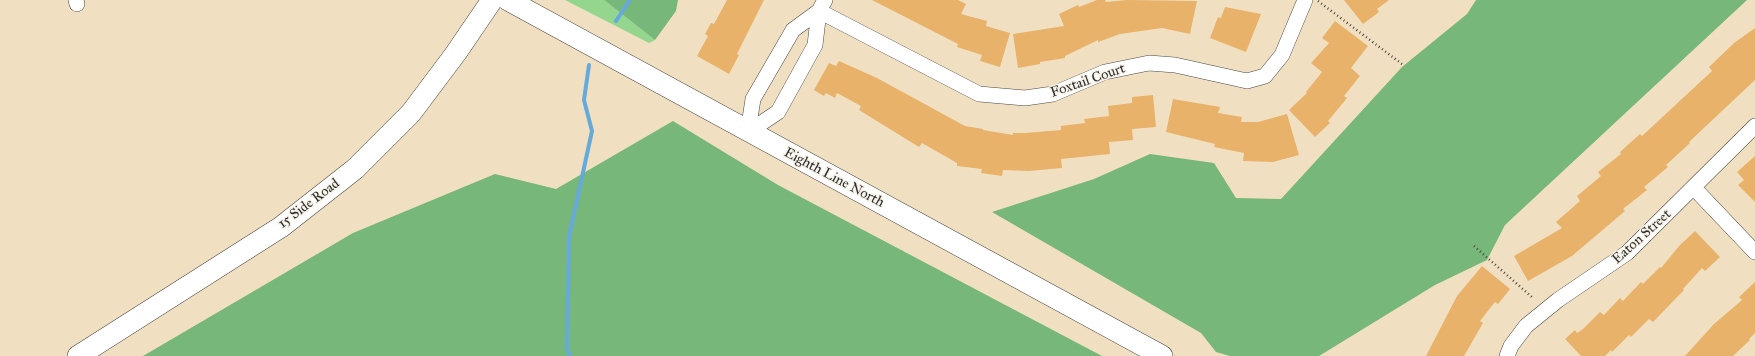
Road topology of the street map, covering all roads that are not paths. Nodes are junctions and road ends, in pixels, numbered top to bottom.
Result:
1 (492, 0) edge
2 (508, 0) edge
3 (1305, 0) edge
4 (822, 5) edge
5 (1755, 126) edge
6 (748, 132) junction
7 (1694, 188) junction
8 (1755, 252) edge
9 (78, 356) edge
10 (1162, 356) edge
11 (1507, 356) edge

1 - 9 street, 15 Side Road
2 - 6 street, Eighth Line North
3 - 4 street, Foxtail Court
4 - 6 street
4 - 6 street
5 - 7 street, Eaton Street
6 - 10 street, Eighth Line North
7 - 8 street
7 - 11 street, Eaton Street

